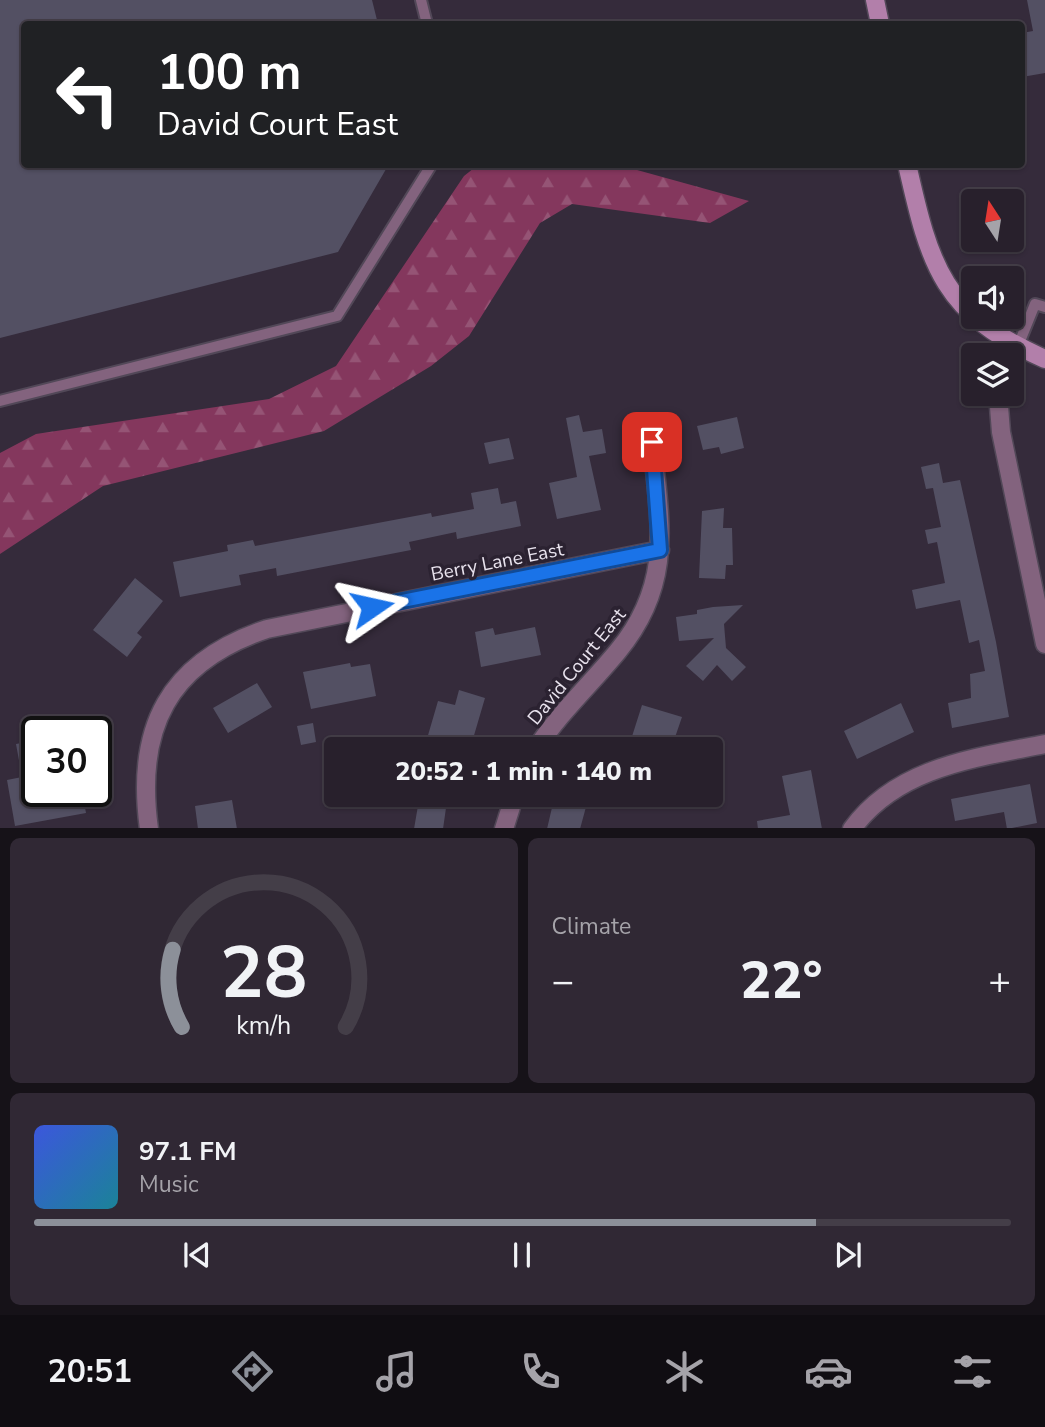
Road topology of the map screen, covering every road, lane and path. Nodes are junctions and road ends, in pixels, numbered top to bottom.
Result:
1 (421, 0) edge
2 (875, 0) edge
3 (426, 21) edge
4 (879, 21) edge
5 (430, 168) edge
6 (908, 168) edge
7 (1045, 307) edge
8 (1004, 343) edge
9 (1019, 343) edge
10 (1024, 354) edge
11 (1045, 359) edge
12 (0, 401) edge
13 (999, 406) edge
14 (652, 442) dead end
15 (660, 550) junction
16 (1044, 634) edge
17 (545, 737) edge
18 (1045, 744) edge
19 (511, 807) edge
20 (149, 828) edge
21 (504, 828) edge
22 (852, 828) edge

1 - 3 lane
2 - 4 main road
5 - 12 lane
6 - 8 main road
7 - 9 lane
10 - 11 main road
13 - 16 street
14 - 15 street, David Court East
15 - 17 street, David Court East
15 - 20 street, Berry Lane East
18 - 22 street
19 - 21 street

